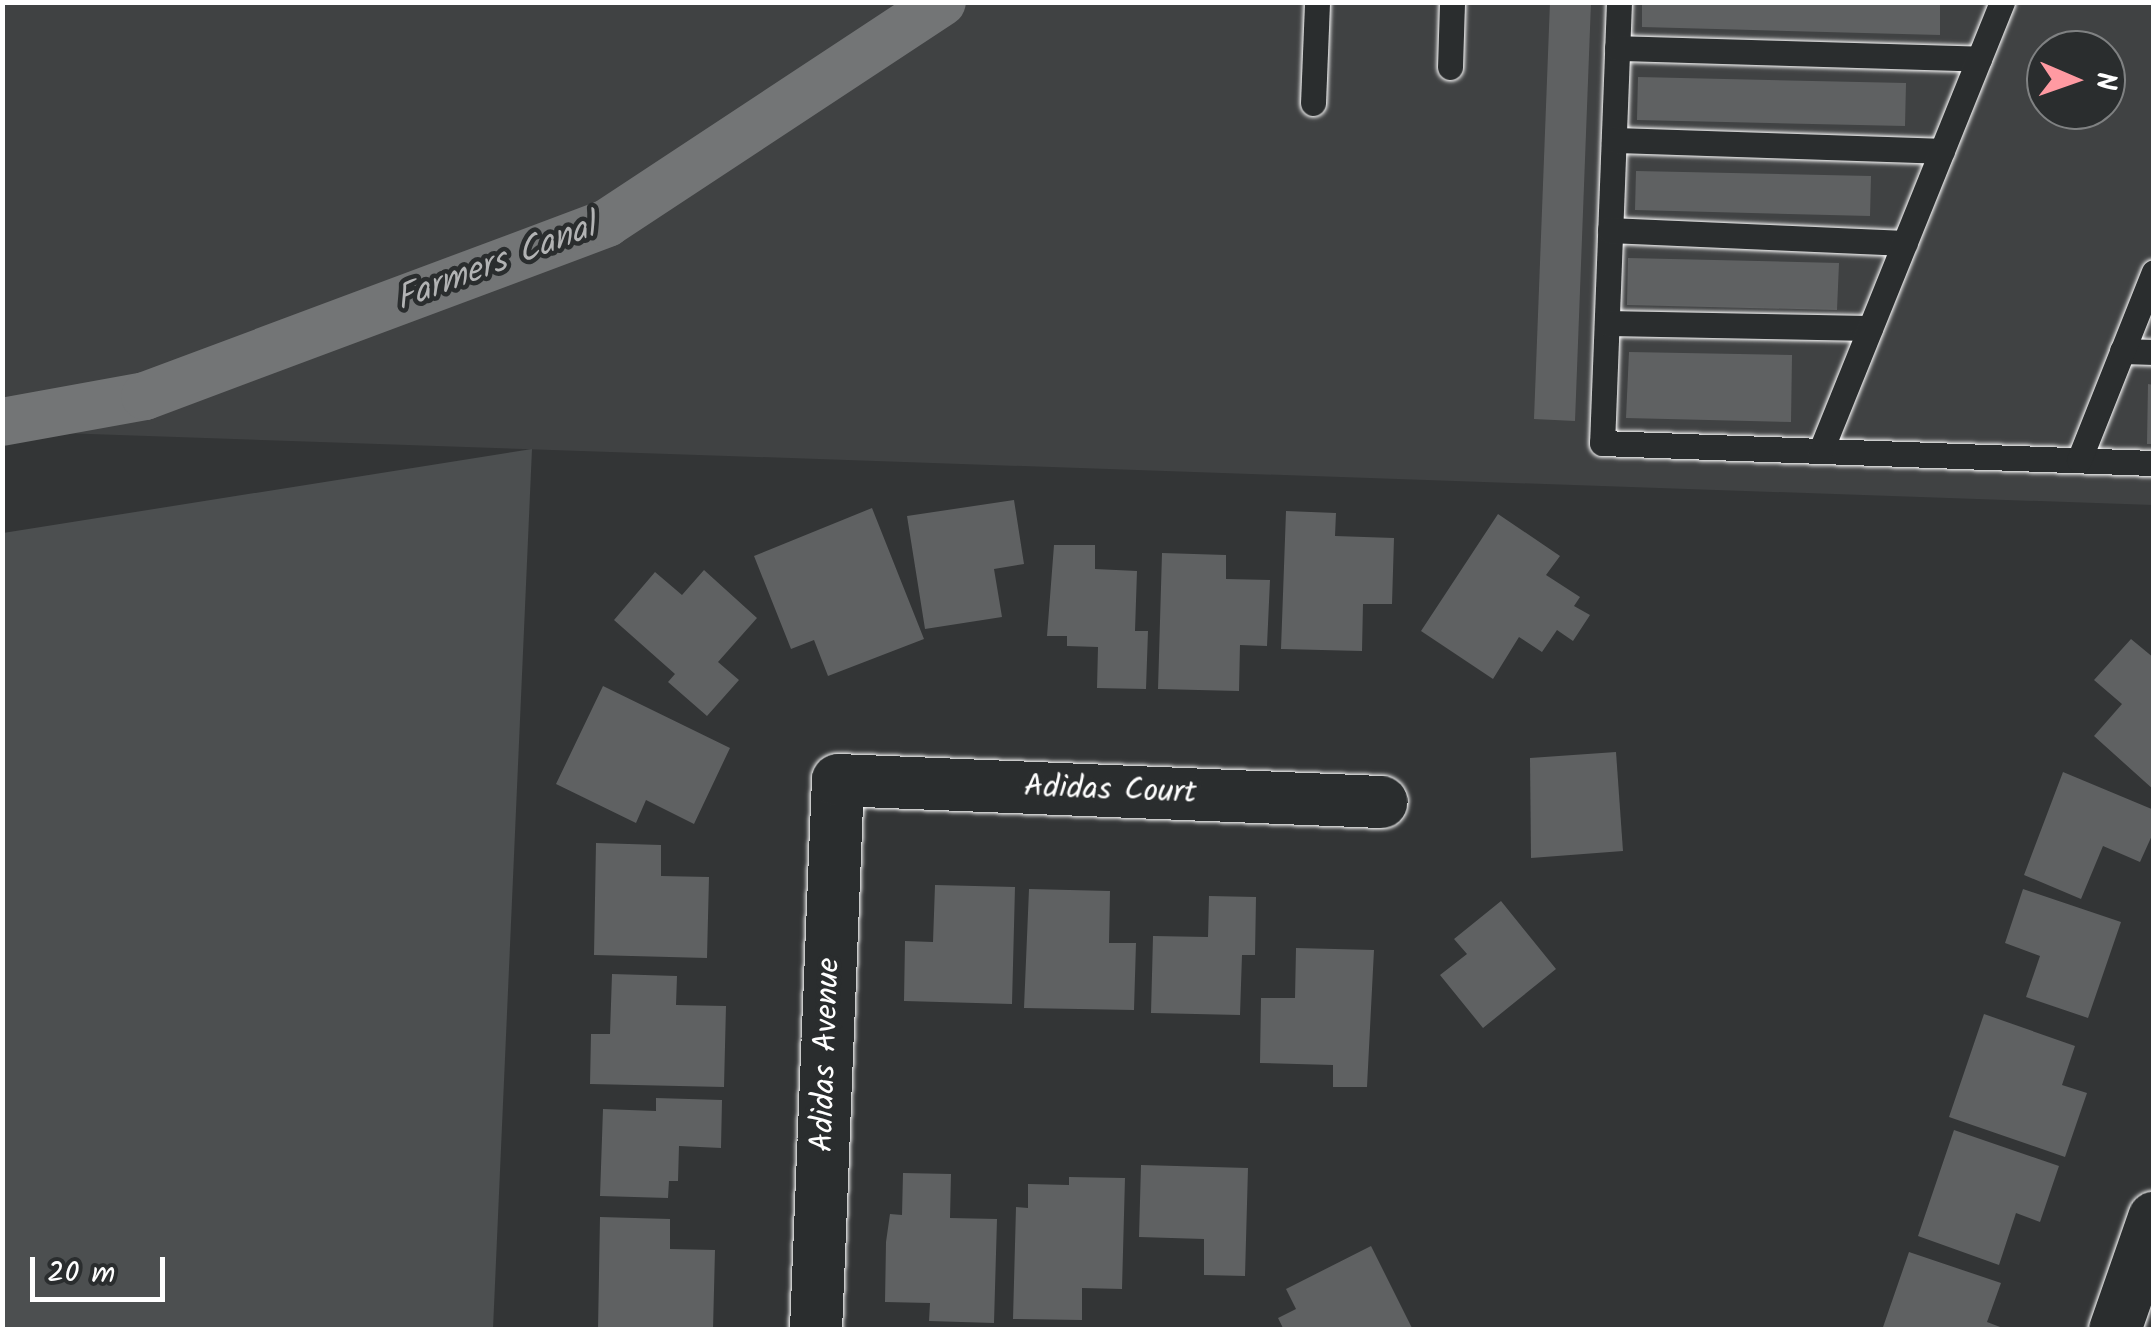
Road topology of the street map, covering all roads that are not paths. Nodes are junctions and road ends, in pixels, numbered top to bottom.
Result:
1 (1317, 2) edge
2 (1452, 2) edge
3 (1618, 2) edge
4 (2002, 2) edge
5 (1617, 48) junction
6 (1979, 59) junction
7 (1450, 67) dead end
8 (1313, 103) dead end
9 (1614, 140) junction
10 (1942, 150) junction
11 (1610, 230) junction
12 (1904, 243) junction
13 (2154, 272) edge
14 (1607, 323) junction
15 (1870, 328) junction
16 (2122, 351) junction
17 (2154, 352) edge
18 (1821, 450) junction
19 (2079, 460) junction
20 (2154, 463) edge
21 (838, 780) joint
22 (1382, 802) dead end
23 (2154, 1218) edge
24 (816, 1330) edge
25 (2116, 1330) edge

1 - 8 lane
2 - 7 lane
3 - 5 lane
4 - 6 lane
5 - 6 lane
5 - 9 lane
6 - 10 lane
9 - 10 lane
9 - 11 lane
10 - 12 lane
11 - 12 lane
11 - 14 lane
12 - 15 lane
13 - 16 lane
14 - 15 lane
14 - 18 lane
15 - 18 lane
16 - 17 lane
16 - 19 lane
18 - 19 lane
19 - 20 lane
21 - 22 street, Adidas Court
21 - 24 street, Adidas Avenue
23 - 25 street

